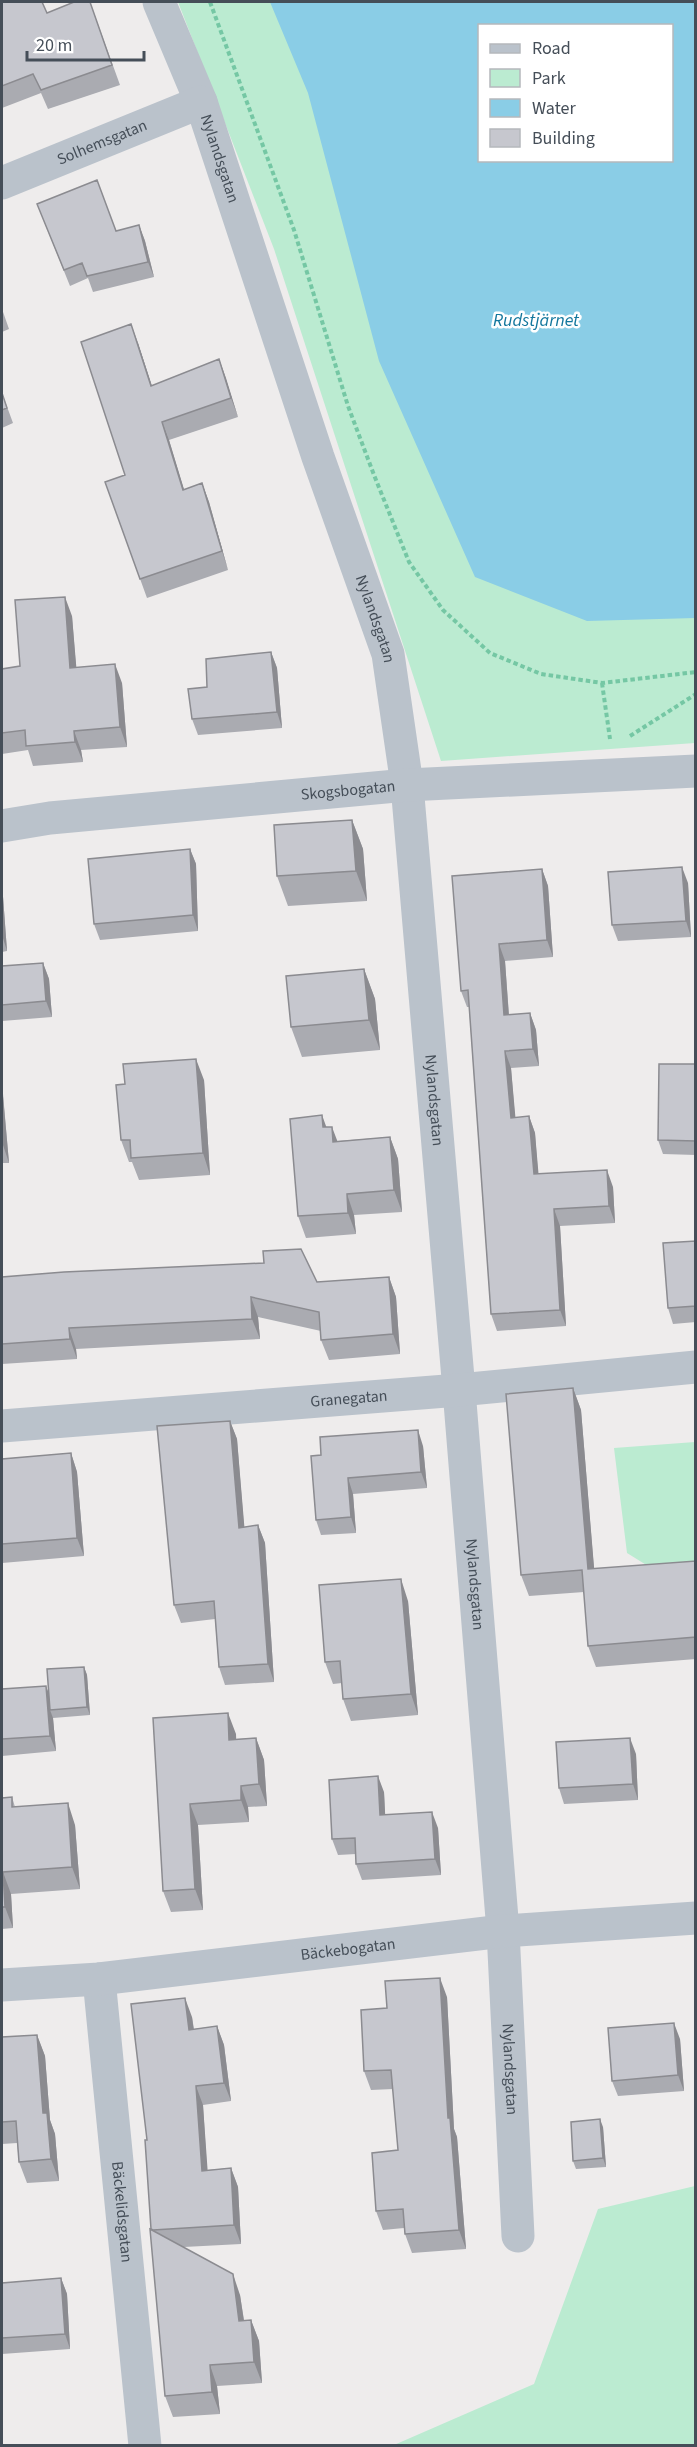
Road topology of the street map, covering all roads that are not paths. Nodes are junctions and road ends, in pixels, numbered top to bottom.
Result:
1 (159, 2) edge
2 (201, 102) junction
3 (2, 183) edge
4 (696, 771) edge
5 (407, 785) junction
6 (2, 826) edge
7 (696, 1367) edge
8 (459, 1390) junction
9 (2, 1426) edge
10 (696, 1918) edge
11 (502, 1932) junction
12 (99, 1979) junction
13 (2, 1985) edge
14 (518, 2236) dead end
15 (145, 2445) edge

1 - 2 street, Nylandsgatan
2 - 3 street, Solhemsgatan
2 - 5 street, Nylandsgatan
4 - 5 street, Skogsbogatan
5 - 6 street, Skogsbogatan
5 - 8 street, Nylandsgatan
7 - 8 street, Granegatan
8 - 9 street, Granegatan
8 - 11 street, Nylandsgatan
10 - 11 street, Bäckebogatan
11 - 12 street, Bäckebogatan
11 - 14 street, Nylandsgatan
12 - 13 street, Bäckebogatan
12 - 15 street, Bäckelidsgatan

